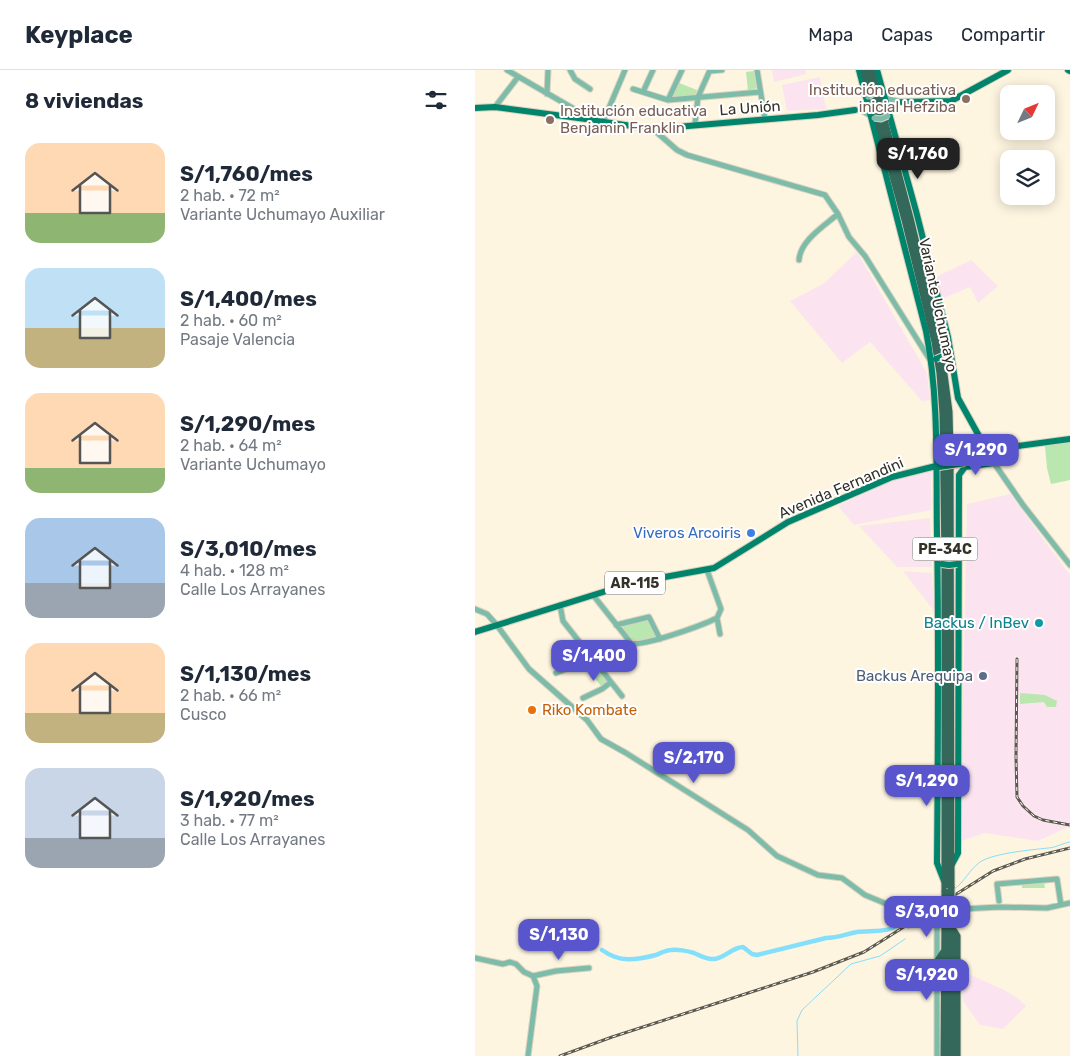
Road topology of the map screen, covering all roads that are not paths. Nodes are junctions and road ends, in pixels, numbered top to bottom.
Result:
1 (507, 70) edge
2 (547, 70) edge
3 (569, 70) edge
4 (619, 70) edge
5 (625, 70) edge
6 (653, 70) edge
7 (682, 70) edge
8 (710, 70) edge
9 (722, 70) edge
10 (757, 70) edge
11 (859, 70) edge
12 (864, 70) edge
13 (871, 70) edge
14 (877, 70) edge
15 (1009, 70) edge
16 (518, 76) junction
17 (621, 80) junction
18 (590, 89) dead end
19 (633, 89) dead end
20 (643, 92) junction
21 (760, 92) junction
22 (883, 93) junction
23 (547, 94) junction
24 (698, 97) junction
25 (867, 98) junction
26 (668, 100) junction
27 (903, 102) junction
28 (495, 107) junction
29 (475, 108) edge
30 (855, 110) junction
31 (888, 115) junction
32 (588, 117) junction
33 (872, 117) junction
34 (765, 119) junction
35 (603, 122) junction
36 (695, 124) junction
37 (653, 129) junction
38 (838, 214) junction
39 (799, 260) dead end
40 (951, 359) junction
41 (934, 360) junction
42 (1070, 439) edge
43 (991, 457) junction
44 (938, 465) junction
45 (940, 562) junction
46 (958, 562) junction
47 (1070, 566) edge
48 (707, 570) junction
49 (593, 595) junction
50 (560, 605) junction
51 (475, 609) edge
52 (717, 618) junction
53 (496, 624) junction
54 (616, 625) junction
55 (475, 632) edge
56 (720, 634) dead end
57 (660, 639) junction
58 (589, 655) junction
59 (556, 672) dead end
60 (611, 682) junction
61 (622, 696) dead end
62 (583, 698) dead end
63 (951, 866) junction
64 (945, 882) junction
65 (948, 890) junction
66 (999, 901) dead end
67 (1070, 903) edge
68 (1061, 905) junction
69 (948, 919) junction
70 (909, 925) dead end
71 (951, 927) junction
72 (945, 950) junction
73 (475, 958) edge
74 (937, 962) junction
75 (589, 968) dead end
76 (945, 972) junction
77 (533, 976) junction
78 (528, 1056) edge
79 (937, 1056) edge
80 (944, 1056) edge
81 (951, 1056) edge
82 (957, 1056) edge

1 - 16 street
2 - 23 street
3 - 18 street
4 - 17 street
5 - 17 street
6 - 20 street
7 - 26 street
8 - 9 street
8 - 24 street
10 - 21 street
11 - 25 main road, Variante Uchumayo
12 - 64 highway, Variante Uchumayo / PE-34C
13 - 63 highway, Variante Uchumayo / PE-34C
14 - 22 main road, Variante Uchumayo
15 - 27 main road
16 - 23 street
16 - 28 street
17 - 35 street
19 - 20 street
20 - 26 street
21 - 24 street
21 - 34 street
22 - 25 street, bridge
22 - 27 street
22 - 31 main road, Variante Uchumayo
23 - 32 street
24 - 26 street
24 - 36 street
25 - 30 street
25 - 33 main road, Variante Uchumayo
27 - 31 street
28 - 29 main road, La Unión
28 - 32 main road, La Unión
30 - 33 street, La Unión
30 - 34 main road, La Unión
31 - 33 street, bridge
31 - 40 main road, Variante Uchumayo
32 - 35 main road, La Unión
33 - 41 main road, Variante Uchumayo
34 - 36 main road, La Unión
35 - 37 main road, La Unión
36 - 37 main road, La Unión
37 - 38 street
38 - 39 street
38 - 41 street
40 - 41 main road, bridge
40 - 43 main road, Variante Uchumayo
41 - 44 main road, Variante Uchumayo
42 - 43 main road
43 - 44 main road, Avenida Fernandini, bridge
43 - 46 main road, Variante Uchumayo
43 - 47 street
44 - 45 main road, Variante Uchumayo
44 - 48 main road, Avenida Fernandini / AR-115
45 - 46 main road, bridge
45 - 64 main road, Variante Uchumayo
46 - 63 main road, Variante Uchumayo
48 - 49 main road, Avenida Fernandini / AR-115
48 - 52 street
49 - 50 main road, Avenida Fernandini / AR-115
49 - 54 street
50 - 53 main road, Avenida Fernandini / AR-115
50 - 58 street
51 - 53 street
52 - 56 street
52 - 57 street
53 - 55 main road, Avenida Fernandini / AR-115
53 - 70 street
54 - 57 street
54 - 57 street
58 - 59 street
58 - 60 street
60 - 61 street
60 - 62 street
63 - 65 highway, Variante Uchumayo / PE-34C
64 - 65 highway, Variante Uchumayo / PE-34C
65 - 69 highway, Variante Uchumayo / PE-34C, bridge
66 - 68 street
67 - 68 street
68 - 74 street
69 - 71 highway, Variante Uchumayo / PE-34C
69 - 72 highway, Variante Uchumayo / PE-34C
71 - 81 highway, Variante Uchumayo / PE-34C
71 - 82 highway
72 - 74 highway
72 - 76 highway, Variante Uchumayo / PE-34C
73 - 77 street
74 - 76 highway
74 - 79 street
75 - 77 street
76 - 80 highway, Variante Uchumayo / PE-34C
77 - 78 street

